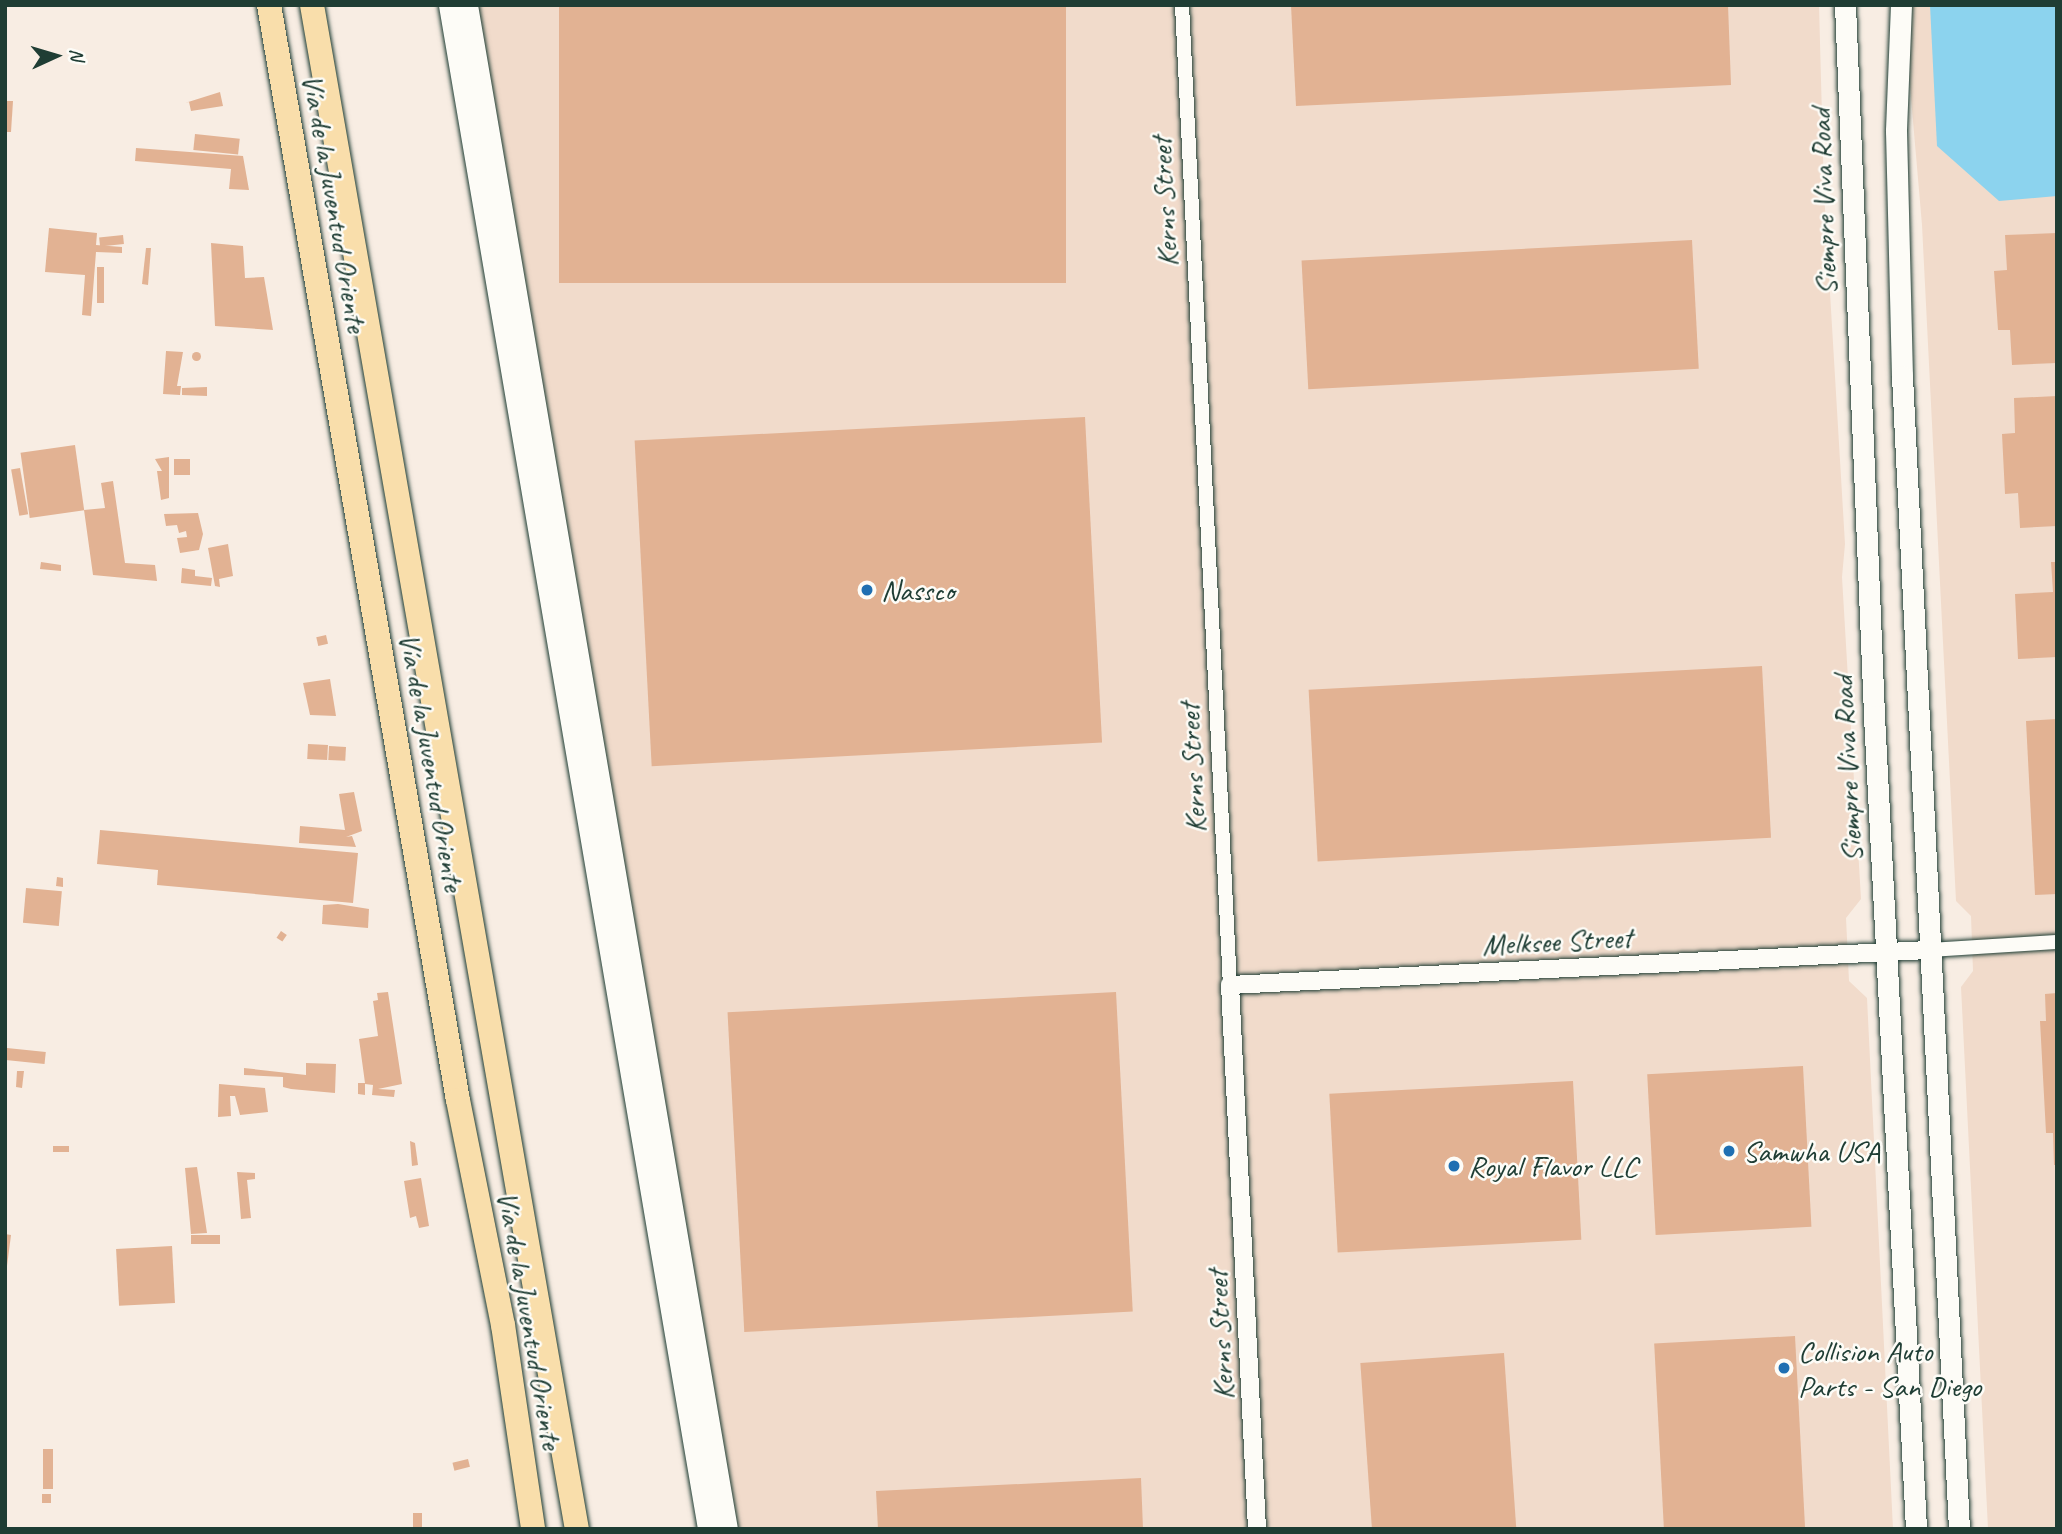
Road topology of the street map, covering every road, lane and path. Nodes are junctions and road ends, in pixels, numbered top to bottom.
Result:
1 (269, 5) edge
2 (312, 5) edge
3 (449, 5) edge
4 (467, 5) edge
5 (1182, 5) edge
6 (1845, 5) edge
7 (1901, 5) edge
8 (2057, 942) edge
9 (1929, 950) junction
10 (1885, 953) junction
11 (1230, 985) junction
12 (540, 1318) junction
13 (503, 1325) junction
14 (570, 1485) junction
15 (528, 1493) junction
16 (533, 1529) edge
17 (577, 1529) edge
18 (708, 1529) edge
19 (727, 1529) edge
20 (1257, 1529) edge
21 (1916, 1529) edge
22 (1959, 1529) edge

1 - 13 highway, Vía de la Juventud Oriente
2 - 12 highway, Vía de la Juventud Oriente
3 - 18 main road
4 - 19 main road
5 - 11 street, Kerns Street
6 - 10 main road, Siempre Viva Road
7 - 9 main road
8 - 9 street
9 - 10 street, Melksee Street
9 - 22 main road
10 - 11 street, Melksee Street
10 - 21 main road, Siempre Viva Road
11 - 20 street, Kerns Street
12 - 13 highway
12 - 14 highway, Vía de la Juventud Oriente
13 - 15 highway, Vía de la Juventud Oriente
14 - 15 highway
14 - 17 highway, Vía de la Juventud Oriente
15 - 16 highway, Vía de la Juventud Oriente

